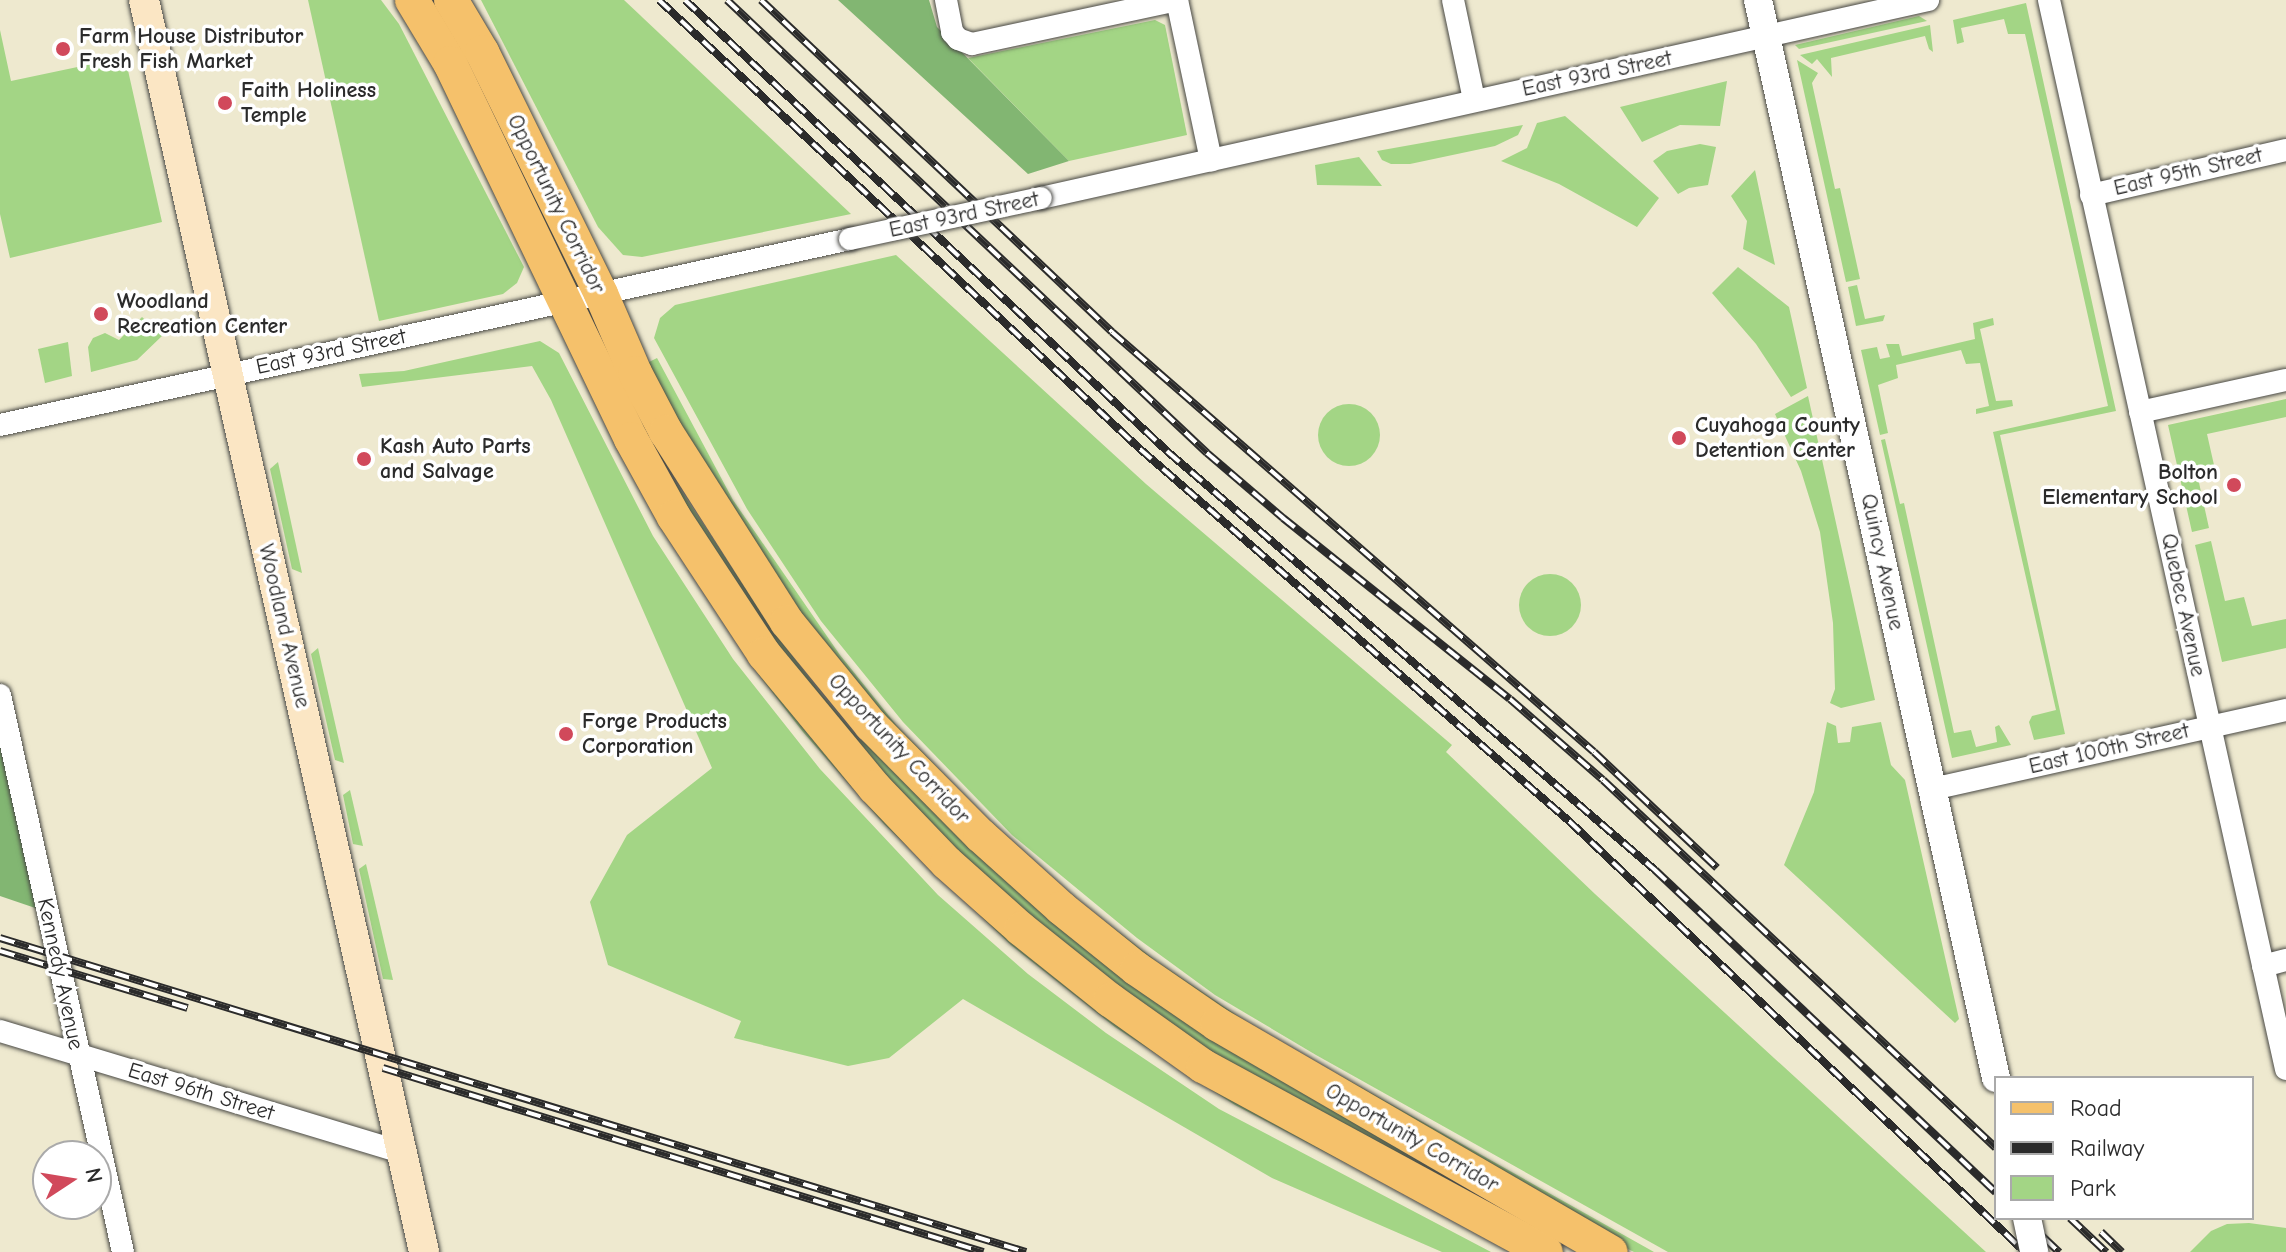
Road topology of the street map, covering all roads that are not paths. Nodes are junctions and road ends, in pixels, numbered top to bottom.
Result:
1 (144, 0) edge
2 (412, 0) edge
3 (451, 0) edge
4 (946, 0) edge
5 (1177, 0) edge
6 (1453, 0) edge
7 (1758, 0) edge
8 (1928, 0) edge
9 (2049, 0) edge
10 (1766, 37) junction
11 (1474, 100) junction
12 (2286, 150) edge
13 (1211, 160) junction
14 (2091, 195) junction
15 (601, 294) junction
16 (566, 302) junction
17 (227, 374) junction
18 (2286, 380) edge
19 (2140, 412) junction
20 (0, 425) edge
21 (0, 695) edge
22 (2286, 710) edge
23 (2210, 727) junction
24 (1932, 789) junction
25 (2286, 960) edge
26 (2263, 966) junction
27 (0, 1031) edge
28 (78, 1055) junction
29 (2286, 1069) edge
30 (1994, 1070) edge
31 (402, 1152) junction
32 (2027, 1220) edge
33 (123, 1252) edge
34 (424, 1252) edge
35 (1546, 1252) edge
36 (1611, 1252) edge
37 (2034, 1252) edge

1 - 17 main road, Woodland Avenue
2 - 16 main road, Opportunity Corridor
3 - 15 main road, Opportunity Corridor
4 - 5 street
5 - 13 street
6 - 11 street
7 - 10 street, Quincy Avenue
8 - 10 street, East 93rd Street
9 - 14 street, Quebec Avenue
10 - 11 street, East 93rd Street
10 - 24 street, Quincy Avenue
11 - 13 street, East 93rd Street
12 - 14 street, East 95th Street
13 - 15 street, East 93rd Street, bridge
14 - 19 street, Quebec Avenue
15 - 16 street, East 93rd Street
15 - 36 main road, Opportunity Corridor
16 - 17 street, East 93rd Street
16 - 35 main road, Opportunity Corridor
17 - 20 street, East 93rd Street
17 - 31 main road, Woodland Avenue
18 - 19 street
19 - 23 street, Quebec Avenue
21 - 28 street, Kennedy Avenue
22 - 23 street, East 100th Street
23 - 24 street, East 100th Street
23 - 26 street, Quebec Avenue
24 - 30 street, Quincy Avenue
25 - 26 street
26 - 29 street, Quebec Avenue
27 - 28 street, East 96th Street
28 - 31 street, East 96th Street
28 - 33 street, Kennedy Avenue
31 - 34 main road, Woodland Avenue
32 - 37 street, bridge

